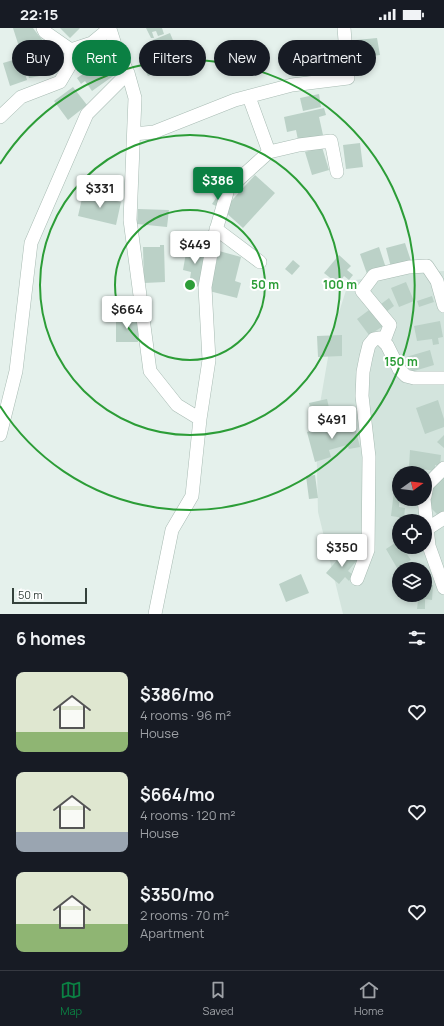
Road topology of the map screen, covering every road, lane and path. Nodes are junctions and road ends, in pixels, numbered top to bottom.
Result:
1 (43, 28) edge
2 (110, 28) edge
3 (344, 28) edge
4 (114, 40) edge
5 (70, 50) junction
6 (125, 76) edge
7 (129, 76) edge
8 (249, 96) junction
9 (0, 117) edge
10 (134, 134) junction
11 (269, 152) junction
12 (336, 172) dead end
13 (216, 229) junction
14 (260, 262) dead end
15 (444, 306) edge
16 (384, 341) junction
17 (444, 378) edge
18 (200, 419) junction
19 (0, 435) edge
20 (444, 468) edge
21 (432, 480) edge
22 (444, 518) edge
23 (432, 526) edge
24 (432, 554) edge
25 (357, 579) dead end
26 (444, 588) edge
27 (154, 614) edge

1 - 5 street
2 - 4 street
2 - 5 street
3 - 8 street
5 - 9 street
6 - 19 street
7 - 10 street
8 - 10 street
8 - 11 street
10 - 18 street
11 - 12 street
11 - 13 street
13 - 14 street
13 - 18 street
15 - 16 street
16 - 17 street
16 - 25 street
18 - 27 street
20 - 21 street
22 - 23 street
24 - 26 street

